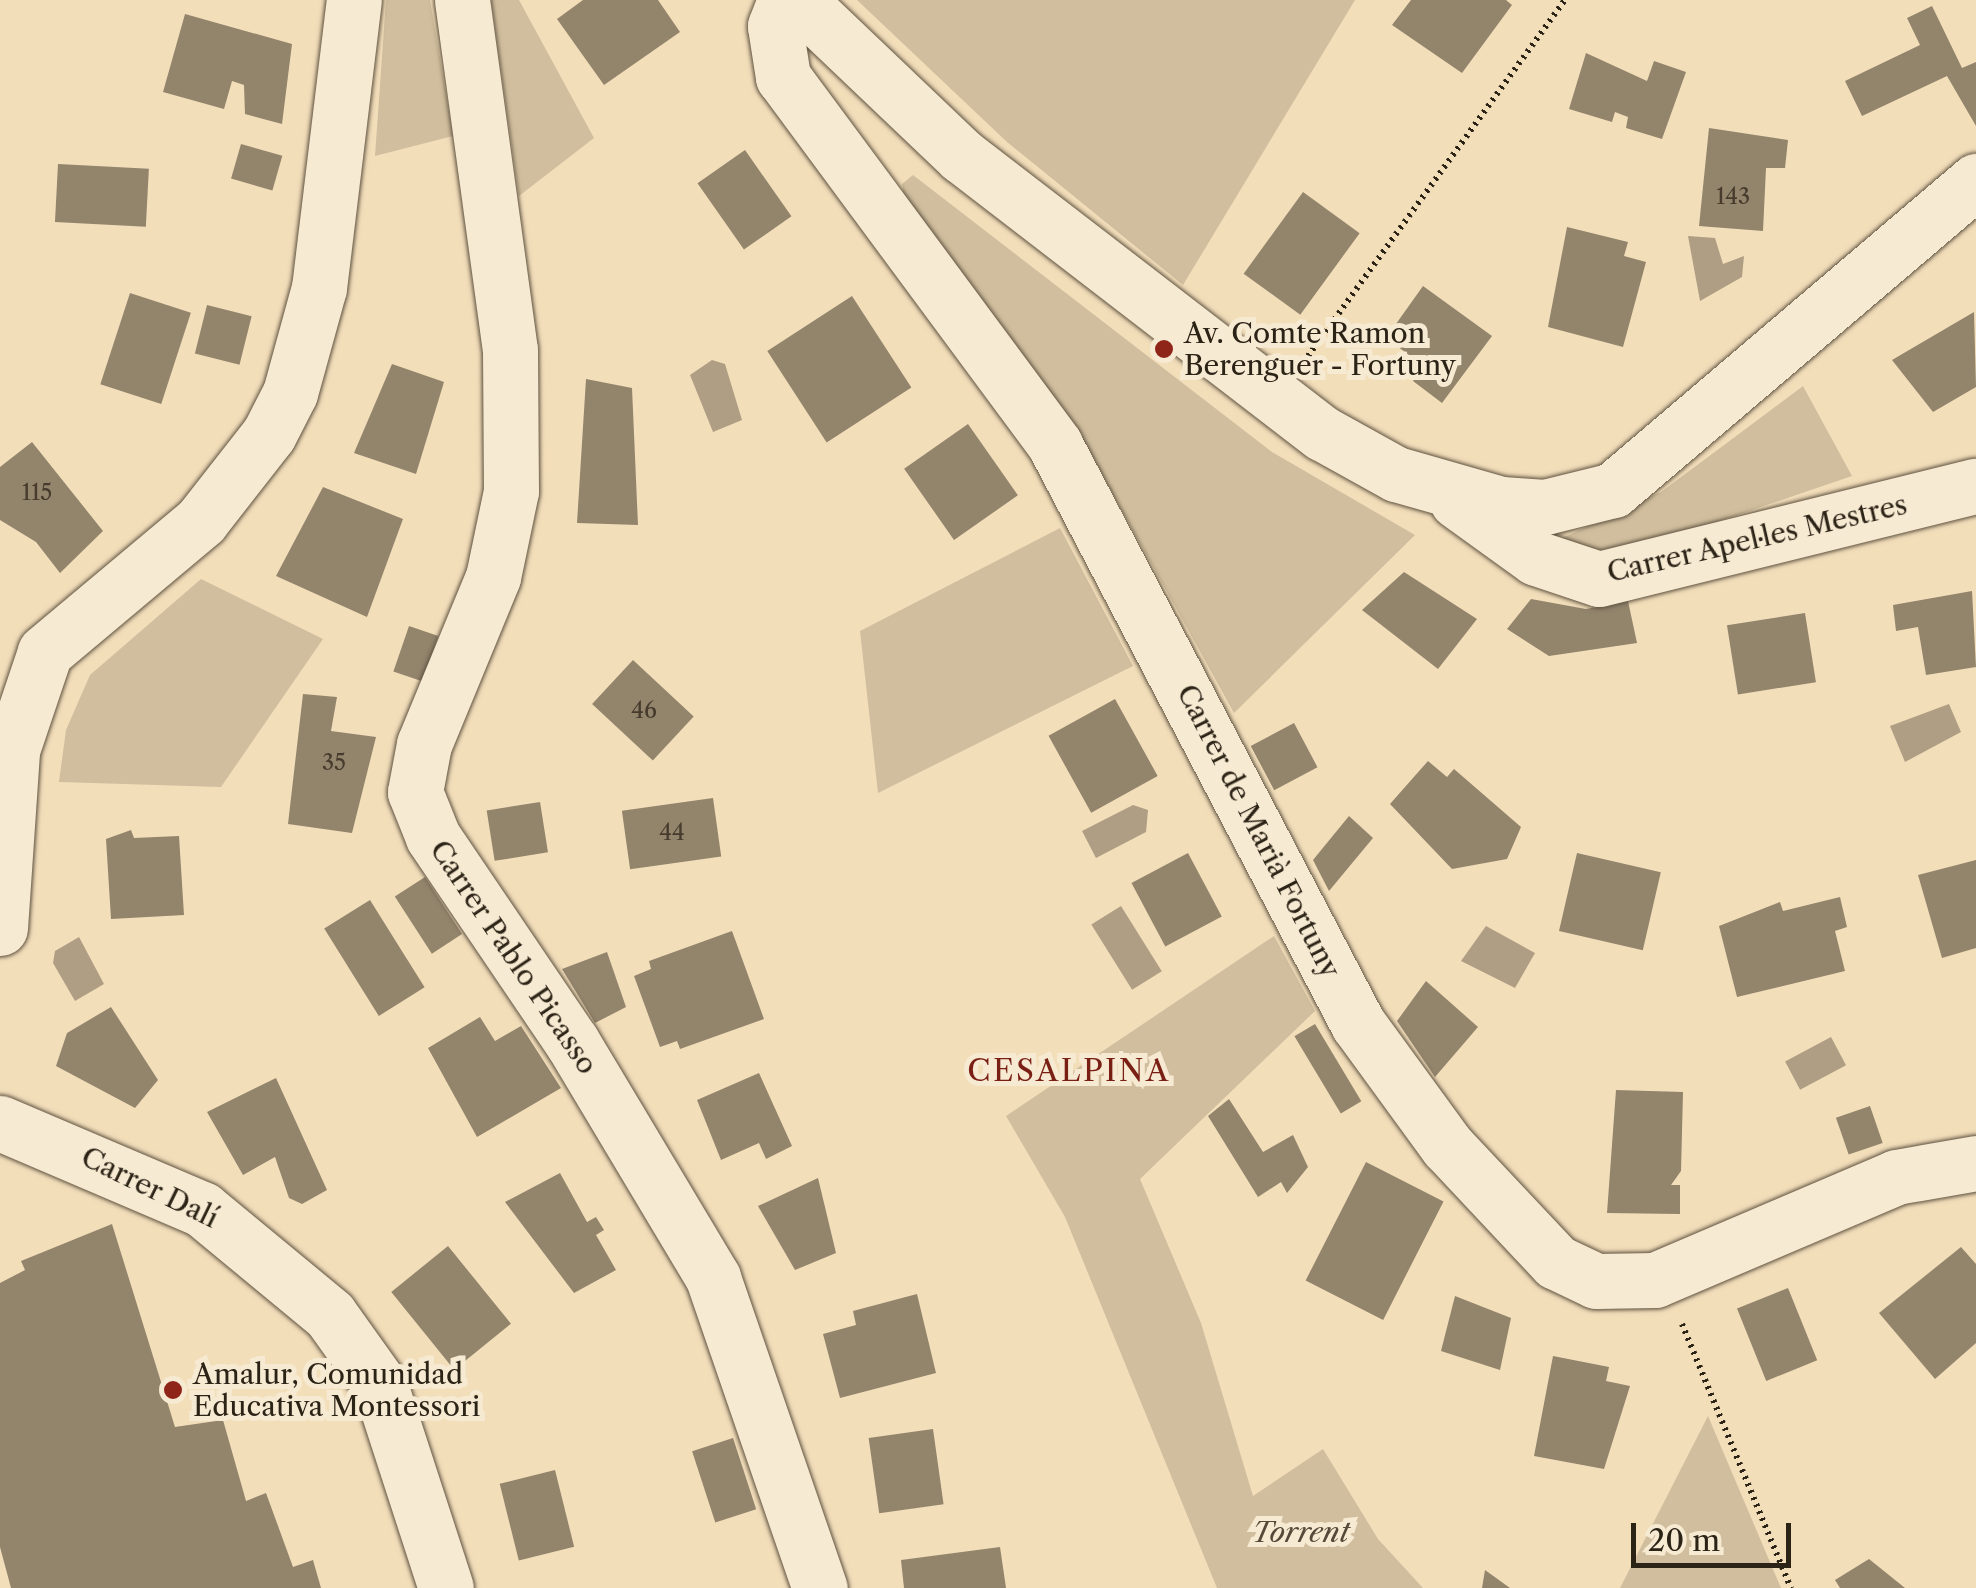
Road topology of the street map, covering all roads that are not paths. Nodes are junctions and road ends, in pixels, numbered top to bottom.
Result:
1 (354, 0) edge
2 (462, 0) edge
3 (786, 0) edge
4 (798, 0) edge
5 (1976, 181) edge
6 (1976, 486) edge
7 (1442, 490) junction
8 (0, 928) edge
9 (0, 1123) edge
10 (1976, 1163) edge
11 (446, 1588) edge
12 (820, 1588) edge

1 - 8 street
2 - 12 street, Carrer Pablo Picasso
3 - 10 street, Carrer de Marià Fortuny
4 - 7 street
5 - 7 street
6 - 7 street, Carrer Apel·les Mestres
9 - 11 street, Carrer Dalí

